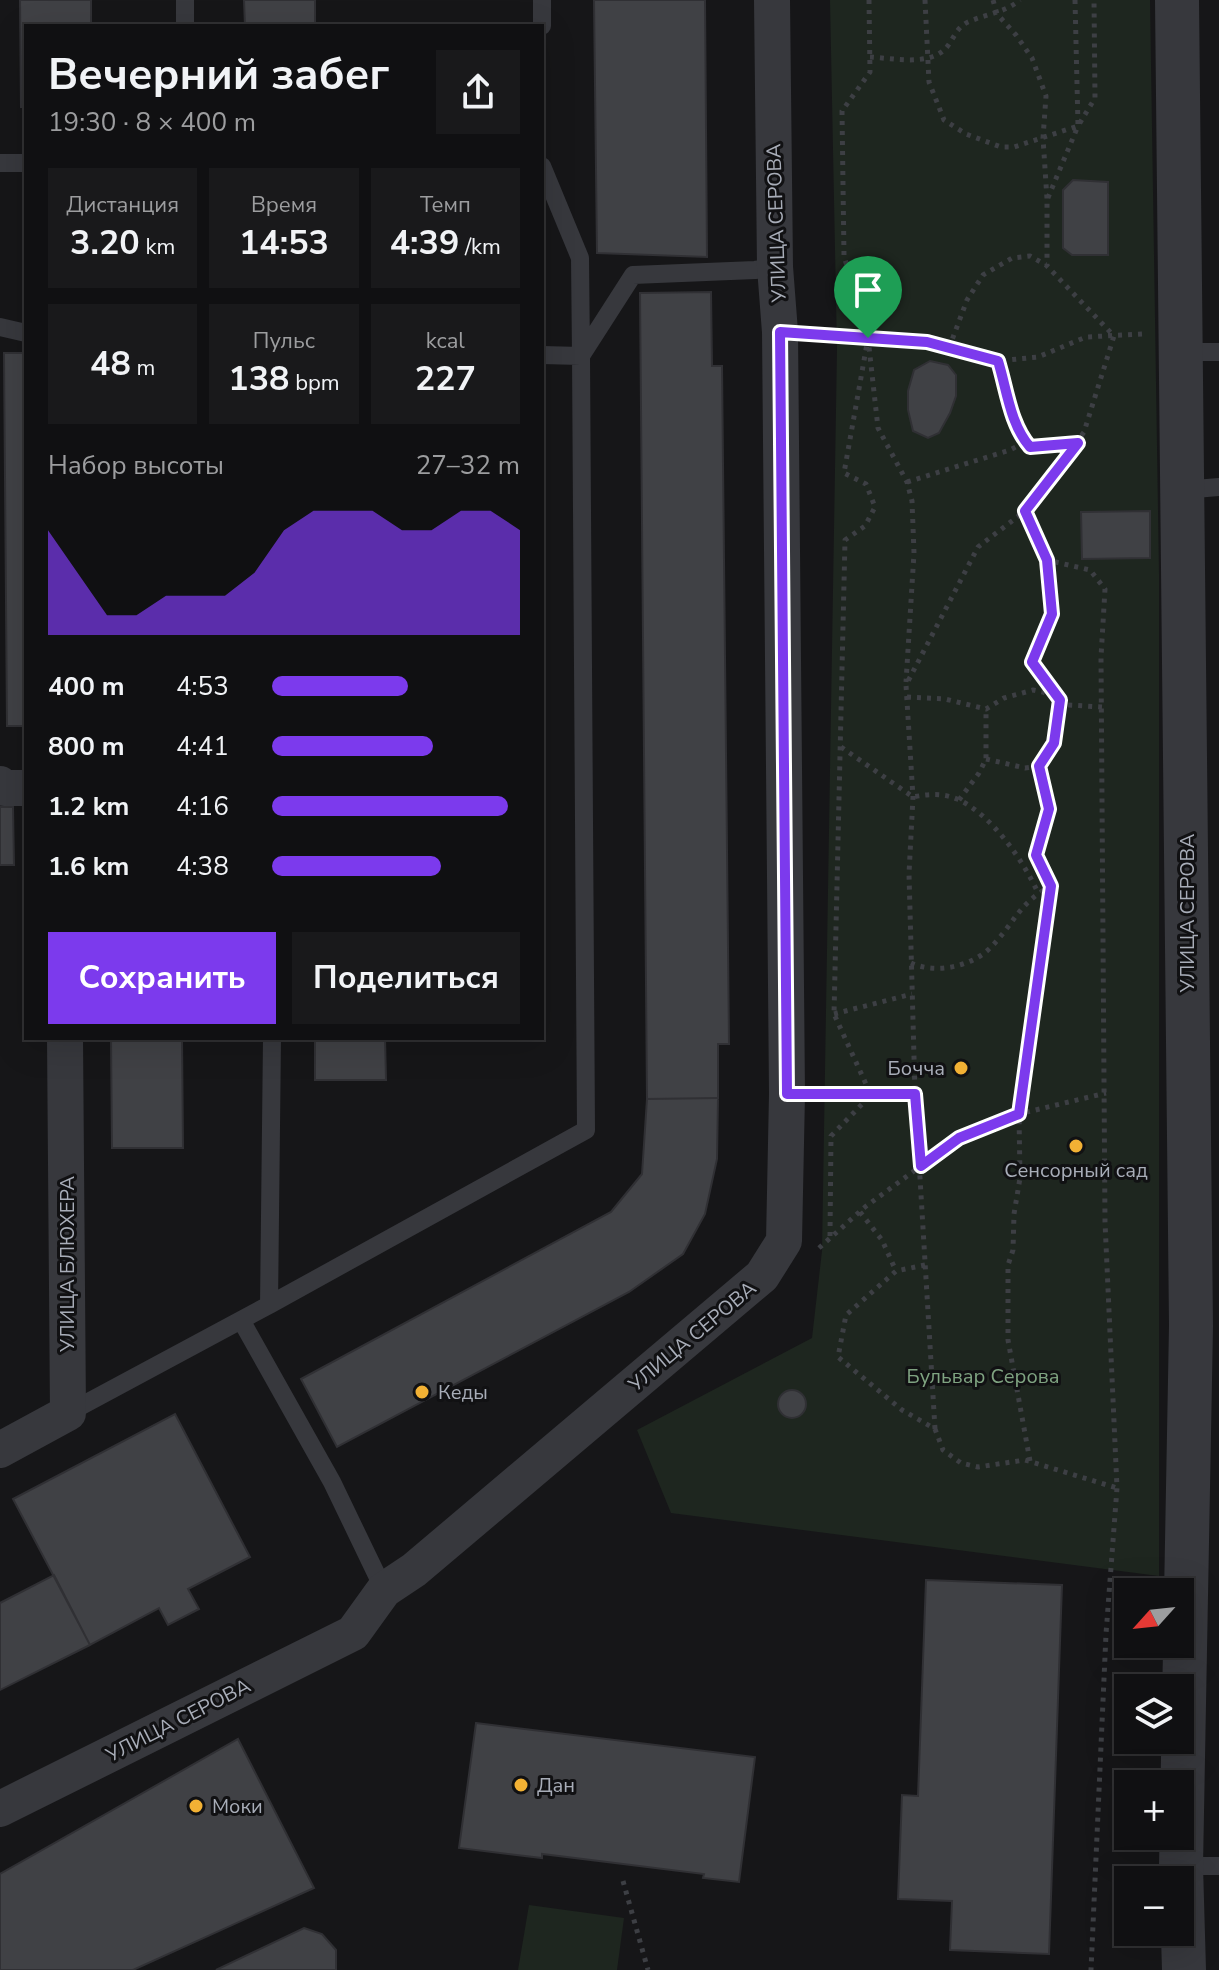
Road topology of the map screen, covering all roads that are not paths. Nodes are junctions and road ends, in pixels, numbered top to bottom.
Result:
1 (185, 0) edge
2 (542, 0) edge
3 (772, 0) edge
4 (1177, 0) edge
5 (185, 24) edge
6 (542, 24) edge
7 (0, 163) edge
8 (24, 163) edge
9 (544, 171) edge
10 (775, 267) junction
11 (0, 327) edge
12 (24, 333) edge
13 (1181, 346) edge
14 (544, 355) edge
15 (581, 356) junction
16 (1201, 488) edge
17 (0, 784) edge
18 (24, 788) edge
19 (65, 1040) edge
20 (272, 1040) edge
21 (269, 1305) junction
22 (241, 1320) junction
23 (68, 1413) junction
24 (0, 1450) edge
25 (384, 1590) junction
26 (0, 1809) edge
27 (1200, 1866) edge
28 (1184, 1970) edge

1 - 5 lane
2 - 6 lane
3 - 10 street, УЛИЦА СЕРОВА
4 - 13 street, УЛИЦА СЕРОВА
7 - 8 lane
9 - 15 lane
10 - 15 lane
10 - 25 street, УЛИЦА СЕРОВА
11 - 12 lane
13 - 16 street, УЛИЦА СЕРОВА
14 - 15 lane
15 - 21 lane
16 - 27 street, УЛИЦА СЕРОВА
17 - 18 street
19 - 23 street, УЛИЦА БЛЮХЕРА
20 - 21 lane
21 - 22 lane
22 - 23 lane
22 - 25 lane
23 - 24 street
25 - 26 street, УЛИЦА СЕРОВА
27 - 28 street, УЛИЦА СЕРОВА

